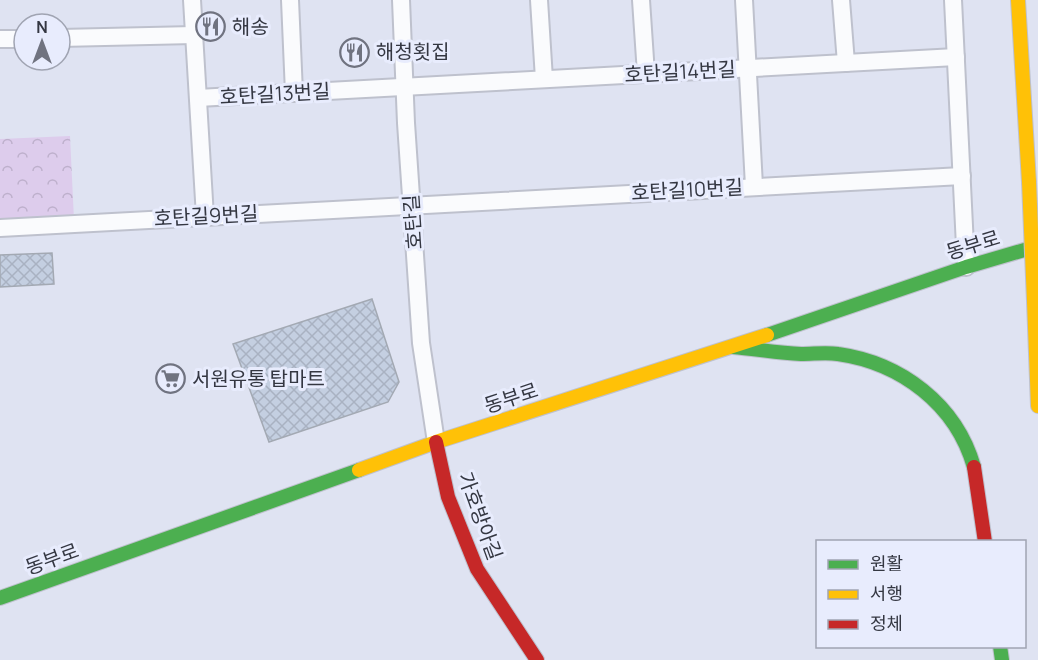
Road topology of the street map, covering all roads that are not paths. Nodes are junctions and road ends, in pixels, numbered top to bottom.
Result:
1 (192, 0) edge
2 (290, 0) edge
3 (401, 0) edge
4 (539, 0) edge
5 (641, 0) edge
6 (744, 0) edge
7 (841, 0) edge
8 (953, 0) edge
9 (1018, 0) edge
10 (194, 35) junction
11 (72, 38) edge
12 (956, 57) junction
13 (846, 63) junction
14 (747, 68) junction
15 (646, 74) junction
16 (544, 79) junction
17 (405, 86) junction
18 (294, 93) junction
19 (198, 98) junction
20 (962, 176) junction
21 (754, 186) junction
22 (412, 204) junction
23 (204, 216) junction
24 (0, 228) edge
25 (1038, 246) edge
26 (966, 267) junction
27 (733, 347) junction
28 (1038, 406) edge
29 (436, 442) junction
30 (985, 540) edge
31 (0, 598) edge
32 (537, 660) edge

1 - 10 street, 호탄길13번길
2 - 18 street
3 - 17 street, 호탄길
4 - 16 street
5 - 15 street
6 - 14 street
7 - 13 street
8 - 12 street
9 - 28 main road, bridge
10 - 11 street
10 - 19 street, 호탄길13번길
12 - 13 street, 호탄길14번길
12 - 20 street
13 - 14 street, 호탄길14번길
14 - 15 street, 호탄길14번길
14 - 21 street
15 - 16 street, 호탄길14번길
16 - 17 street, 호탄길14번길
17 - 18 street, 호탄길13번길
17 - 22 street, 호탄길
18 - 19 street, 호탄길13번길
19 - 23 street
20 - 21 street, 호탄길10번길
20 - 26 street
21 - 22 street, 호탄길10번길
22 - 23 street, 호탄길9번길
22 - 29 street, 호탄길
23 - 24 street, 호탄길9번길
25 - 26 main road, 동부로
26 - 27 main road, 동부로
27 - 29 main road, 동부로
27 - 30 main road
29 - 31 main road, 동부로
29 - 32 main road, 가호방아길

